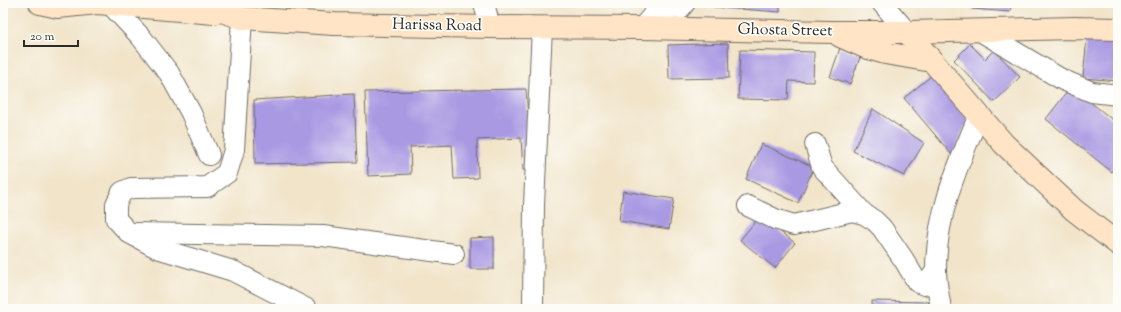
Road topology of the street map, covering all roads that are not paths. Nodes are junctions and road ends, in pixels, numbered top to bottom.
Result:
1 (40, 3) edge
2 (198, 3) edge
3 (484, 3) edge
4 (663, 3) edge
5 (685, 3) edge
6 (882, 3) edge
7 (110, 4) junction
8 (238, 16) junction
9 (490, 27) junction
10 (542, 27) junction
11 (642, 28) junction
12 (663, 28) junction
13 (1118, 29) edge
14 (980, 31) junction
15 (832, 32) junction
16 (907, 32) junction
17 (932, 62) junction
18 (1118, 95) edge
19 (978, 115) junction
20 (815, 144) dead end
21 (209, 155) dead end
22 (748, 206) dead end
23 (864, 214) junction
24 (129, 233) junction
25 (1118, 244) edge
26 (454, 254) dead end
27 (936, 271) junction
28 (533, 305) dead end
29 (307, 309) edge
30 (941, 309) edge

1 - 7 main road, Harissa Road
2 - 8 main road, Harissa Road
3 - 9 street
4 - 11 street
5 - 12 street
6 - 16 street
7 - 8 main road, Harissa Road
7 - 21 street
8 - 9 main road, Harissa Road
8 - 24 street
9 - 10 main road, Harissa Road
10 - 11 main road, Harissa Road
10 - 28 street
11 - 12 main road, Harissa Road
12 - 15 main road, Ghosta Street
13 - 14 main road, Ghosta Street
14 - 16 main road, Ghosta Street
14 - 18 street
15 - 16 main road, Ghosta Street
15 - 17 main road
16 - 17 main road
17 - 19 main road
19 - 25 main road
19 - 27 street
20 - 23 street
22 - 23 street
23 - 27 street
24 - 26 street
24 - 29 street
27 - 30 street

